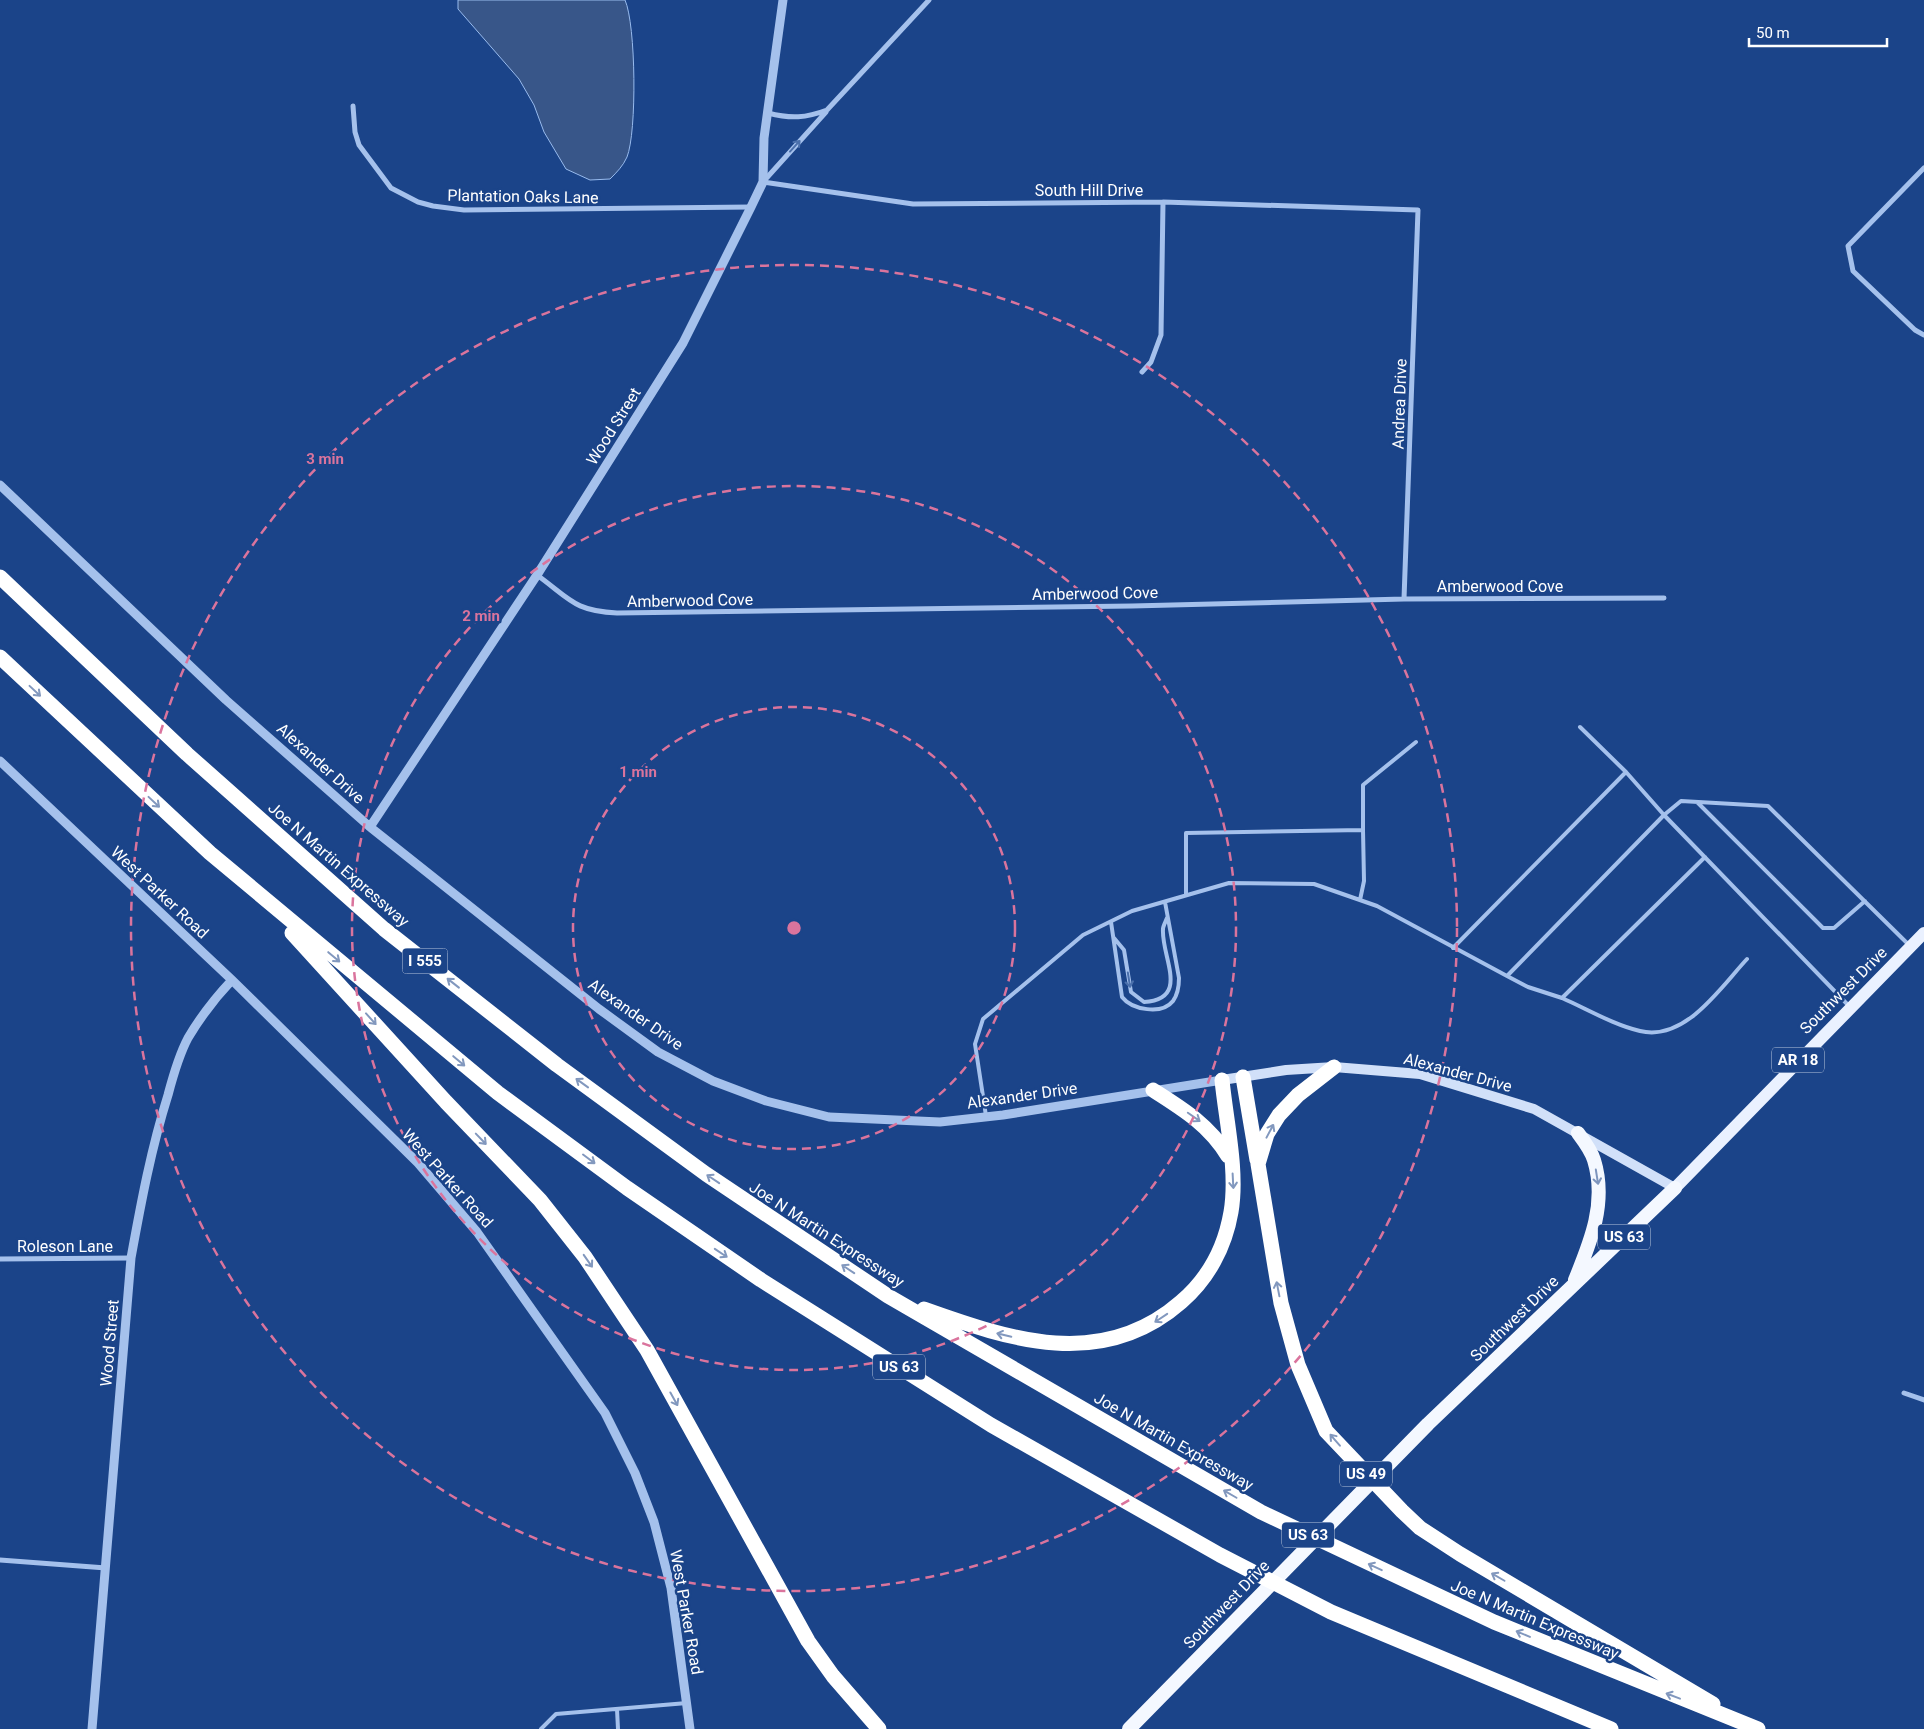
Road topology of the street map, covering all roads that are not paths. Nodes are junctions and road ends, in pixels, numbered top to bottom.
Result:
1 (783, 0) edge
2 (929, 0) edge
3 (353, 106) dead end
4 (827, 110) junction
5 (768, 113) junction
6 (1924, 168) edge
7 (763, 182) junction
8 (1163, 202) junction
9 (751, 207) junction
10 (1418, 210) joint
11 (1924, 335) edge
12 (1142, 372) dead end
13 (0, 485) edge
14 (538, 575) junction
15 (0, 578) edge
16 (1664, 598) dead end
17 (1404, 599) junction
18 (0, 657) edge
19 (1580, 727) dead end
20 (1416, 742) dead end
21 (0, 761) edge
22 (1626, 772) junction
23 (1697, 802) junction
24 (1664, 815) junction
25 (370, 827) junction
26 (1363, 830) junction
27 (1705, 857) junction
28 (256, 893) junction
29 (1186, 896) junction
30 (1360, 900) junction
31 (1865, 901) junction
32 (1165, 902) junction
33 (1167, 917) junction
34 (1111, 922) junction
35 (1924, 933) edge
36 (1113, 936) junction
37 (1911, 946) junction
38 (1453, 948) junction
39 (1747, 959) dead end
40 (1507, 976) junction
41 (232, 980) junction
42 (1562, 998) junction
43 (1850, 1007) junction
44 (1334, 1067) junction
45 (1243, 1077) junction
46 (1222, 1080) junction
47 (1153, 1090) junction
48 (986, 1117) junction
49 (1578, 1133) junction
50 (1230, 1159) junction
51 (1258, 1164) junction
52 (1675, 1188) junction
53 (131, 1258) junction
54 (0, 1259) edge
55 (1573, 1286) junction
56 (888, 1296) junction
57 (1904, 1393) dead end
58 (1924, 1400) edge
59 (0, 1560) edge
60 (106, 1568) junction
61 (687, 1703) junction
62 (617, 1708) junction
63 (1755, 1728) edge
64 (92, 1729) edge
65 (541, 1729) edge
66 (618, 1729) edge
67 (690, 1729) edge
68 (879, 1729) edge
69 (1129, 1729) edge
70 (1611, 1729) edge

1 - 5 street, Wood Street
2 - 4 street
3 - 9 street, Plantation Oaks Lane
4 - 5 street
7 -> 4 street
5 - 7 street, Wood Street
6 - 11 street
7 - 8 street, South Hill Drive
7 - 9 street, Wood Street
8 - 10 street, South Hill Drive
8 - 12 street
9 - 14 street, Wood Street
10 - 17 street, Andrea Drive
13 - 25 street, Alexander Drive
14 - 17 street, Amberwood Cove
14 - 25 street, Wood Street
56 -> 15 highway, Joe N Martin Expressway / I 555
16 - 17 street, Amberwood Cove
18 -> 28 highway
19 - 22 lane
20 - 26 lane
21 - 41 street, West Parker Road
22 - 24 lane
22 - 38 lane
23 - 24 lane
23 - 31 lane
23 - 31 lane
24 - 27 lane
24 - 40 lane
25 - 48 street, Alexander Drive
26 - 29 lane
26 - 30 lane
27 - 42 lane
27 - 43 lane
28 -> 68 highway
28 -> 70 highway, US 63
29 - 30 lane
29 - 32 lane
30 - 38 lane
31 - 37 lane
32 - 33 lane
32 - 34 lane
36 -> 33 lane
33 - 36 lane
34 - 36 lane
34 - 48 lane
35 - 37 main road, Southwest Drive / AR 18
37 - 43 main road, Southwest Drive / AR 18
38 - 40 lane
39 - 42 lane
40 - 42 lane
41 - 53 street, Wood Street
41 - 61 street, West Parker Road
43 - 52 main road, Southwest Drive / AR 18
44 - 45 main road, Alexander Drive / US 49
44 - 49 main road, Alexander Drive / US 49
51 -> 44 highway, US 49
45 - 46 main road, Alexander Drive
45 - 51 highway, US 49
46 - 47 street, Alexander Drive
46 - 50 highway
47 - 48 street, Alexander Drive
47 -> 50 highway
49 - 52 main road, Alexander Drive
49 -> 55 highway, US 49
50 -> 56 highway
63 -> 51 highway, US 49
52 - 55 highway, Southwest Drive / US 63
53 - 54 street, Roleson Lane
53 - 60 street, Wood Street
55 - 69 highway, Southwest Drive / US 49
63 -> 56 highway, Joe N Martin Expressway / US 63
57 - 58 street
59 - 60 street
60 - 64 street, Wood Street
61 - 62 lane
61 - 67 street, West Parker Road
62 - 65 lane
62 - 66 lane

